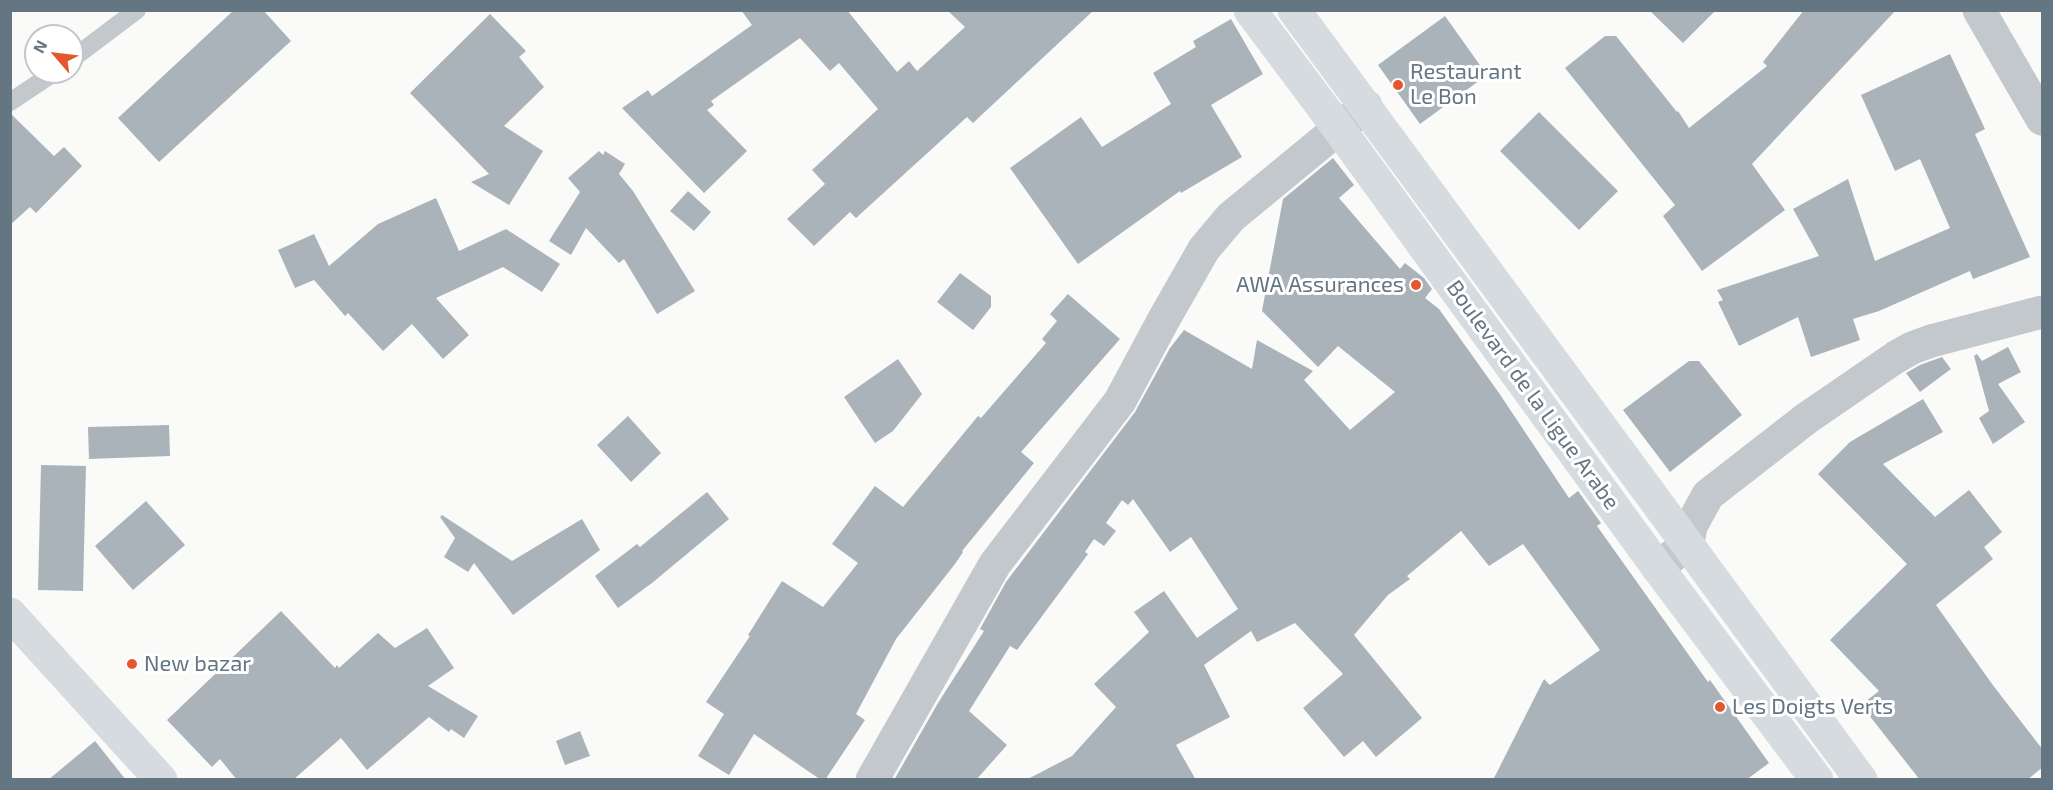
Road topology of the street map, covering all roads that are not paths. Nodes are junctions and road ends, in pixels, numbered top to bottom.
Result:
1 (137, 10) edge
2 (1250, 10) edge
3 (1294, 10) edge
4 (1979, 10) edge
5 (84, 50) edge
6 (37, 84) edge
7 (10, 102) edge
8 (1366, 106) junction
9 (2043, 119) edge
10 (1339, 129) junction
11 (2043, 312) edge
12 (1688, 543) junction
13 (1658, 568) junction
14 (10, 614) edge
15 (161, 780) edge
16 (872, 780) edge
17 (1817, 780) edge
18 (1861, 780) edge

1 - 5 lane
2 - 10 main road, Boulevard de la Ligue Arabe
3 - 8 main road, Boulevard de la Ligue Arabe
4 - 9 street
6 - 7 lane
8 - 10 street
8 - 12 main road, Boulevard de la Ligue Arabe
10 - 13 main road, Boulevard de la Ligue Arabe
10 - 16 street
11 - 12 street
12 - 13 street
12 - 18 main road, Boulevard de la Ligue Arabe
13 - 17 main road, Boulevard de la Ligue Arabe
14 - 15 main road

